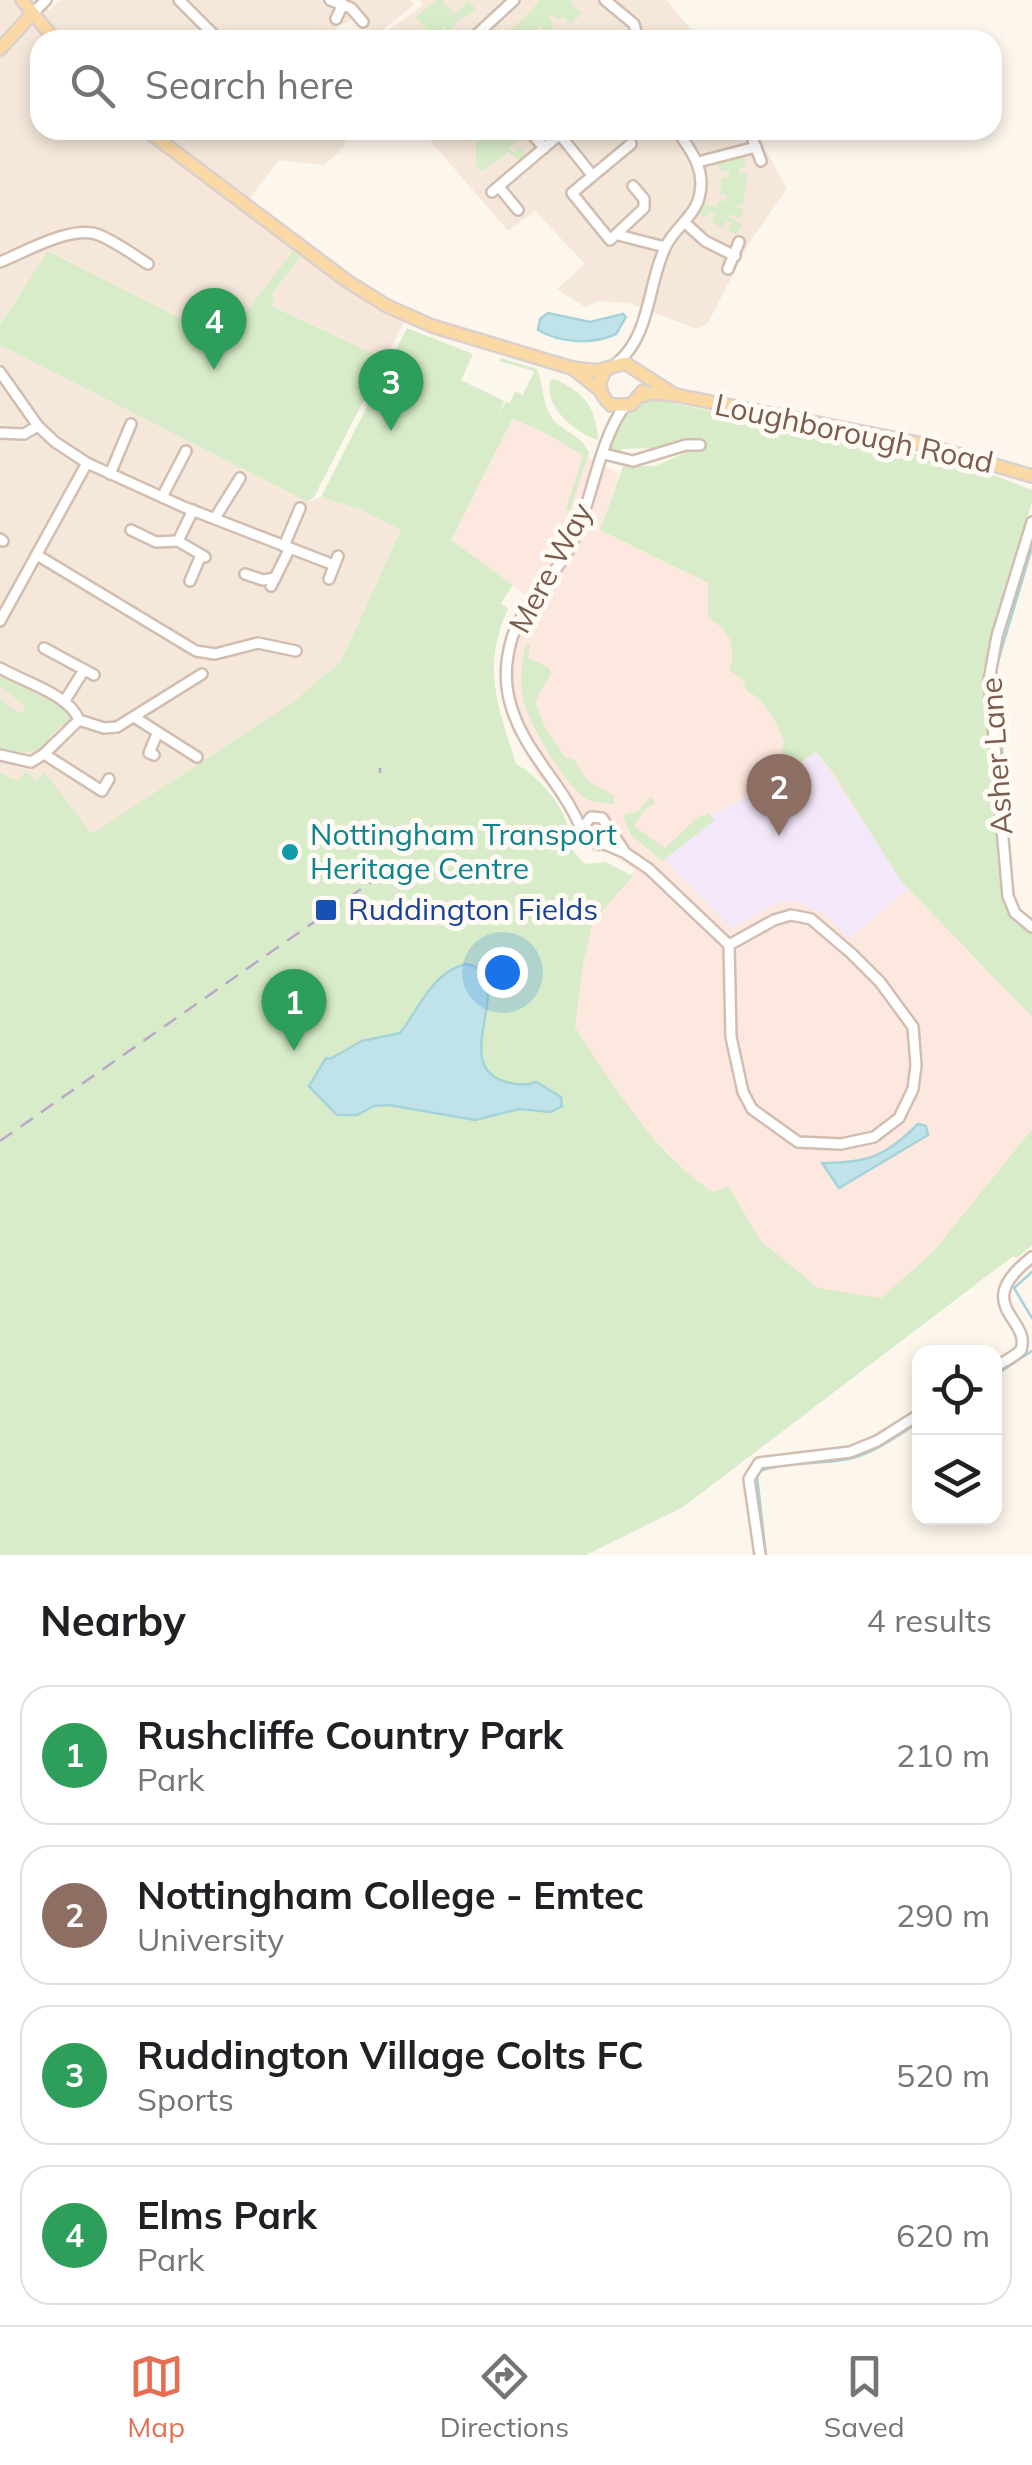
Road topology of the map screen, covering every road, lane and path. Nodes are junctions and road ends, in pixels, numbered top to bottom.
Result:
1 (22, 0) edge
2 (46, 0) edge
3 (179, 0) edge
4 (330, 0) edge
5 (514, 0) edge
6 (605, 0) edge
7 (342, 4) junction
8 (33, 13) junction
9 (336, 19) dead end
10 (363, 22) dead end
11 (46, 30) edge
12 (209, 30) edge
13 (482, 30) edge
14 (636, 30) edge
15 (0, 50) edge
16 (159, 140) edge
17 (537, 140) edge
18 (553, 140) edge
19 (568, 140) edge
20 (684, 140) edge
21 (754, 140) edge
22 (631, 144) dead end
23 (756, 147) junction
24 (544, 148) junction
25 (762, 161) dead end
26 (698, 162) junction
27 (592, 175) junction
28 (633, 186) dead end
29 (518, 210) dead end
30 (684, 222) junction
31 (618, 235) junction
32 (740, 242) dead end
33 (666, 247) junction
34 (735, 256) junction
35 (0, 262) edge
36 (148, 263) dead end
37 (728, 269) dead end
38 (634, 344) junction
39 (612, 366) junction
40 (572, 368) junction
41 (639, 371) junction
42 (0, 372) edge
43 (675, 395) junction
44 (603, 396) junction
45 (641, 396) junction
46 (624, 407) junction
47 (131, 424) dead end
48 (38, 426) junction
49 (610, 432) junction
50 (0, 433) edge
51 (700, 445) dead end
52 (186, 451) dead end
53 (604, 454) junction
54 (87, 462) junction
55 (110, 474) junction
56 (1032, 476) edge
57 (240, 478) dead end
58 (162, 497) junction
59 (300, 508) dead end
60 (193, 510) junction
61 (215, 518) junction
62 (1032, 522) edge
63 (131, 530) dead end
64 (178, 542) junction
65 (287, 547) junction
66 (37, 555) junction
67 (245, 574) dead end
68 (329, 579) dead end
69 (190, 582) dead end
70 (0, 621) edge
71 (44, 648) dead end
72 (296, 651) dead end
73 (0, 668) edge
74 (202, 674) dead end
75 (64, 702) junction
76 (134, 717) junction
77 (80, 720) junction
78 (157, 734) junction
79 (44, 754) junction
80 (0, 755) edge
81 (154, 755) dead end
82 (196, 758) dead end
83 (109, 779) dead end
84 (573, 808) junction
85 (591, 817) junction
86 (582, 828) junction
87 (610, 831) junction
88 (602, 843) junction
89 (624, 852) junction
90 (1032, 927) edge
91 (729, 945) junction
92 (1032, 1257) edge
93 (1002, 1363) edge
94 (912, 1419) edge
95 (760, 1555) edge

1 - 8 main road
2 - 8 street
3 - 12 street
4 - 7 street
5 - 13 street
6 - 14 street
7 - 9 street
7 - 10 street
8 - 11 main road
8 - 15 main road
16 - 40 main road
17 - 24 street
18 - 24 street
19 - 27 street
20 - 26 street
21 - 23 street
22 - 27 street
23 - 25 street
23 - 26 street
24 - 29 street
26 - 30 street
27 - 31 street
28 - 31 street
30 - 33 street
30 - 34 street
31 - 33 street
32 - 34 street
33 - 38 street
34 - 37 street
35 - 36 street
38 - 39 street
38 - 41 street
39 - 40 main road
39 - 41 main road
39 - 44 main road
40 - 44 main road
41 - 43 main road, Loughborough Road
41 - 45 main road
42 - 48 street
43 - 45 main road, Loughborough Road
43 - 56 main road, Loughborough Road
44 - 46 main road
44 - 49 street, Mere Way
45 - 46 main road
46 - 49 street, Mere Way
47 - 55 street
48 - 50 street
48 - 54 street
49 - 53 street, Mere Way
51 - 53 street
52 - 58 street
53 - 84 street, Mere Way
54 - 55 street
54 - 66 street
55 - 58 street
57 - 61 street
58 - 60 street
59 - 65 street
60 - 61 street
60 - 64 street
61 - 65 street
62 - 90 street, Asher Lane
63 - 64 street
64 - 69 street
65 - 67 street
65 - 68 street
66 - 70 street
66 - 72 street
71 - 75 street
73 - 75 street
74 - 76 street
75 - 77 street
76 - 77 street
76 - 78 street
77 - 79 street
78 - 81 street
78 - 82 street
79 - 80 street
79 - 83 street
84 - 85 street, Mere Way
84 - 86 street, Mere Way
85 - 86 street
85 - 87 street
86 - 88 street
87 - 88 street
87 - 89 street
88 - 89 street
89 - 91 street
91 - 91 street
92 - 93 street
94 - 95 street

